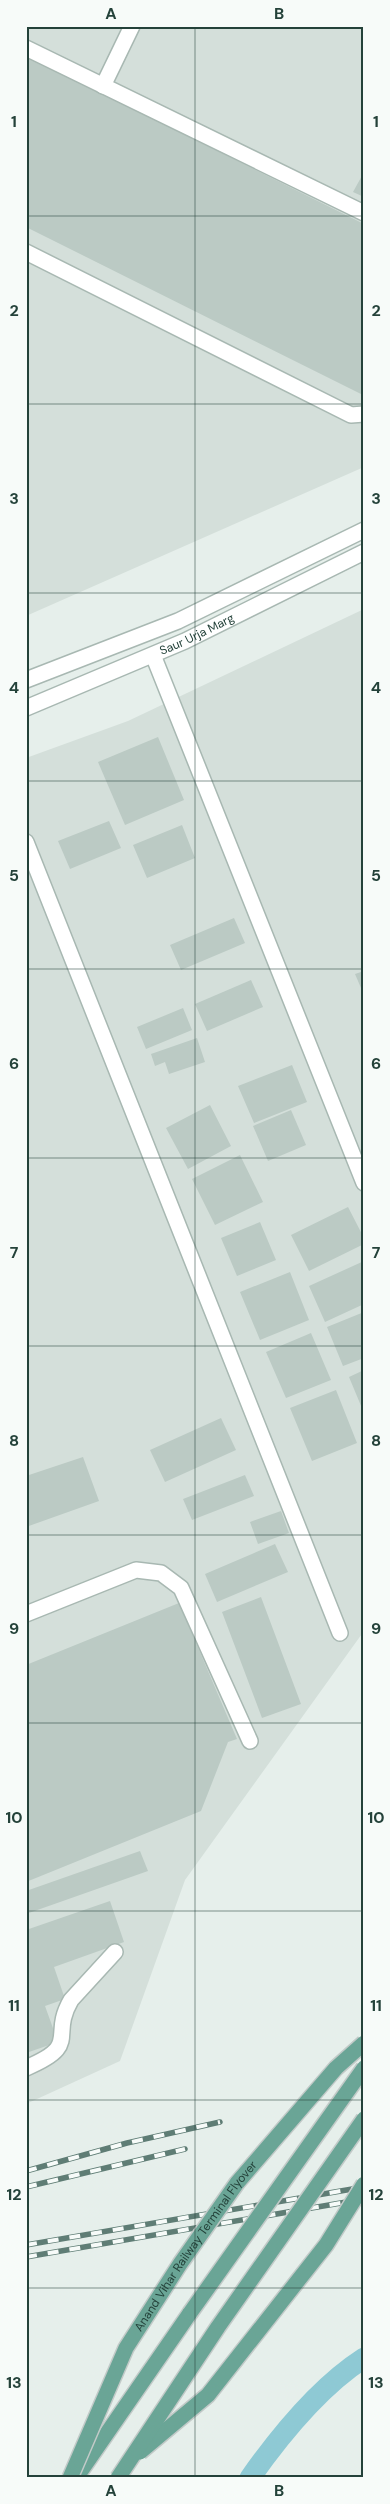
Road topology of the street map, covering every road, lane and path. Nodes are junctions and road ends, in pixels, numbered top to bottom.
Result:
1 (132, 26) edge
2 (26, 48) edge
3 (103, 86) junction
4 (364, 213) edge
5 (26, 252) edge
6 (364, 414) edge
7 (364, 530) edge
8 (364, 552) edge
9 (153, 655) junction
10 (49, 671) junction
11 (26, 680) edge
12 (59, 695) junction
13 (26, 708) edge
14 (26, 842) edge
15 (364, 1183) edge
16 (26, 1614) edge
17 (340, 1633) dead end
18 (250, 1741) dead end
19 (115, 1952) dead end
20 (364, 2043) edge
21 (26, 2068) edge
22 (364, 2068) edge
23 (364, 2119) edge
24 (364, 2184) edge
25 (127, 2463) junction
26 (70, 2478) edge
27 (76, 2478) edge
28 (118, 2478) edge

1 - 3 street
2 - 3 street
3 - 4 street
5 - 6 street
7 - 10 street, Saur Urja Marg
8 - 9 street, Saur Urja Marg
9 - 12 street, Saur Urja Marg
9 - 15 street
10 - 11 street, Saur Urja Marg
10 - 12 street
12 - 13 street, Saur Urja Marg
14 - 17 street
16 - 18 street
19 - 21 street
20 - 26 main road, Anand Vihar Railway Terminal Flyover, bridge
22 - 27 main road, bridge
23 - 25 main road, bridge
24 - 25 main road, bridge
25 - 28 main road, bridge

